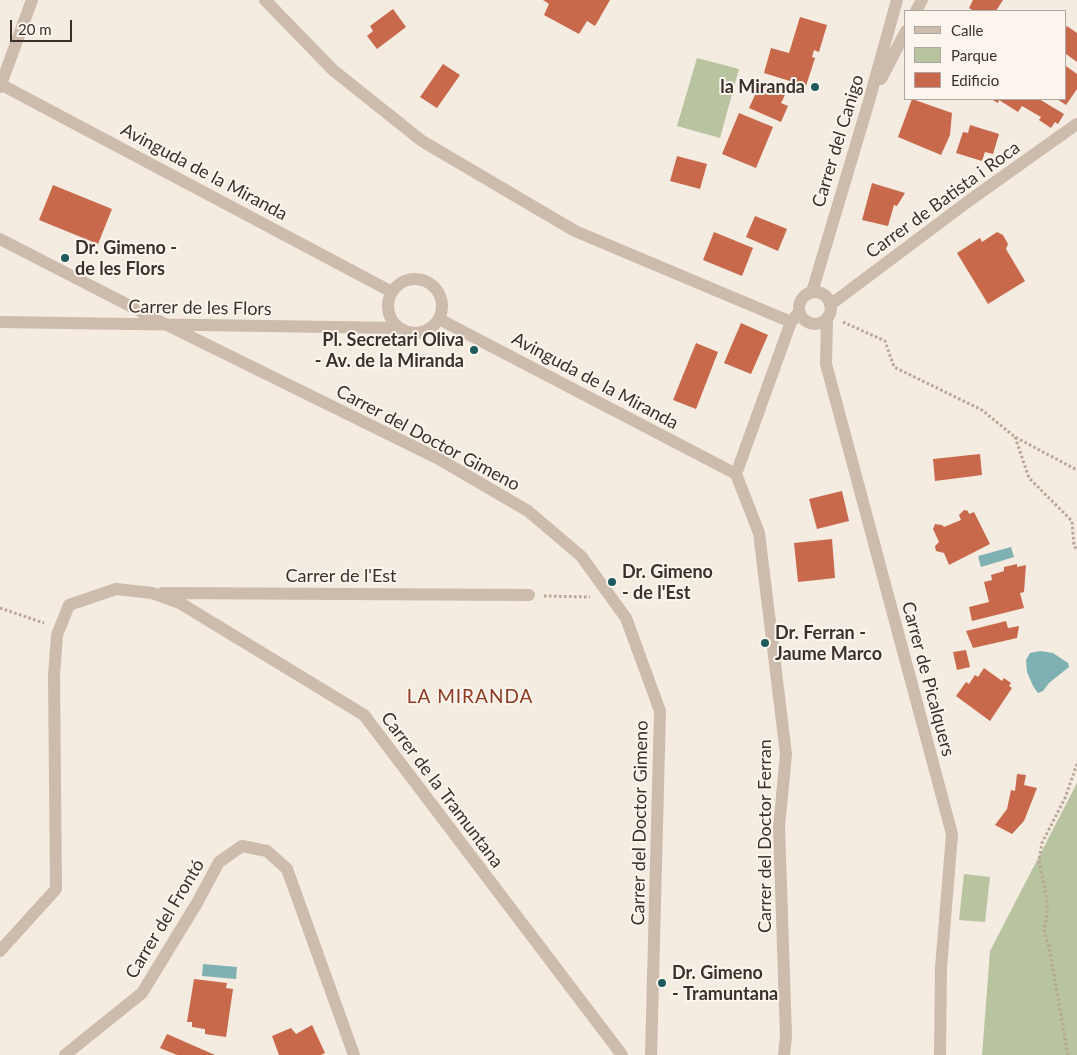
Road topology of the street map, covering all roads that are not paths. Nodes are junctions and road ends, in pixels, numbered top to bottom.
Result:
1 (32, 0) edge
2 (265, 0) edge
3 (897, 0) edge
4 (904, 36) edge
5 (0, 85) edge
6 (869, 101) junction
7 (1077, 124) edge
8 (0, 239) edge
9 (392, 292) junction
10 (812, 292) junction
11 (829, 313) junction
12 (795, 317) junction
13 (439, 319) junction
14 (0, 322) edge
15 (167, 325) junction
16 (399, 328) junction
17 (736, 474) junction
18 (152, 593) junction
19 (529, 595) road end
20 (0, 951) edge
21 (65, 1055) edge
22 (354, 1055) edge
23 (622, 1055) edge
24 (651, 1055) edge
25 (784, 1055) edge
26 (940, 1055) edge

1 - 5 street
2 - 12 street
3 - 6 street, Carrer del Canigo
4 - 6 street
5 - 9 street, Avinguda de la Miranda
6 - 10 street, Carrer del Canigo
7 - 11 street, Carrer de Batista i Roca
8 - 15 street, Carrer del Doctor Gimeno
9 - 13 street
9 - 16 street
10 - 11 street
10 - 12 street
11 - 12 street
11 - 26 street, Carrer de Picalquers
12 - 17 street
13 - 16 street
13 - 17 street, Avinguda de la Miranda
14 - 15 street, Carrer de les Flors
15 - 16 street, Carrer de les Flors
15 - 24 street, Carrer del Doctor Gimeno
17 - 25 street, Carrer del Doctor Ferran
18 - 19 street, Carrer de l'Est
18 - 20 street, Carrer de la Tramuntana
18 - 23 street, Carrer de la Tramuntana
21 - 22 street, Carrer del Frontó

